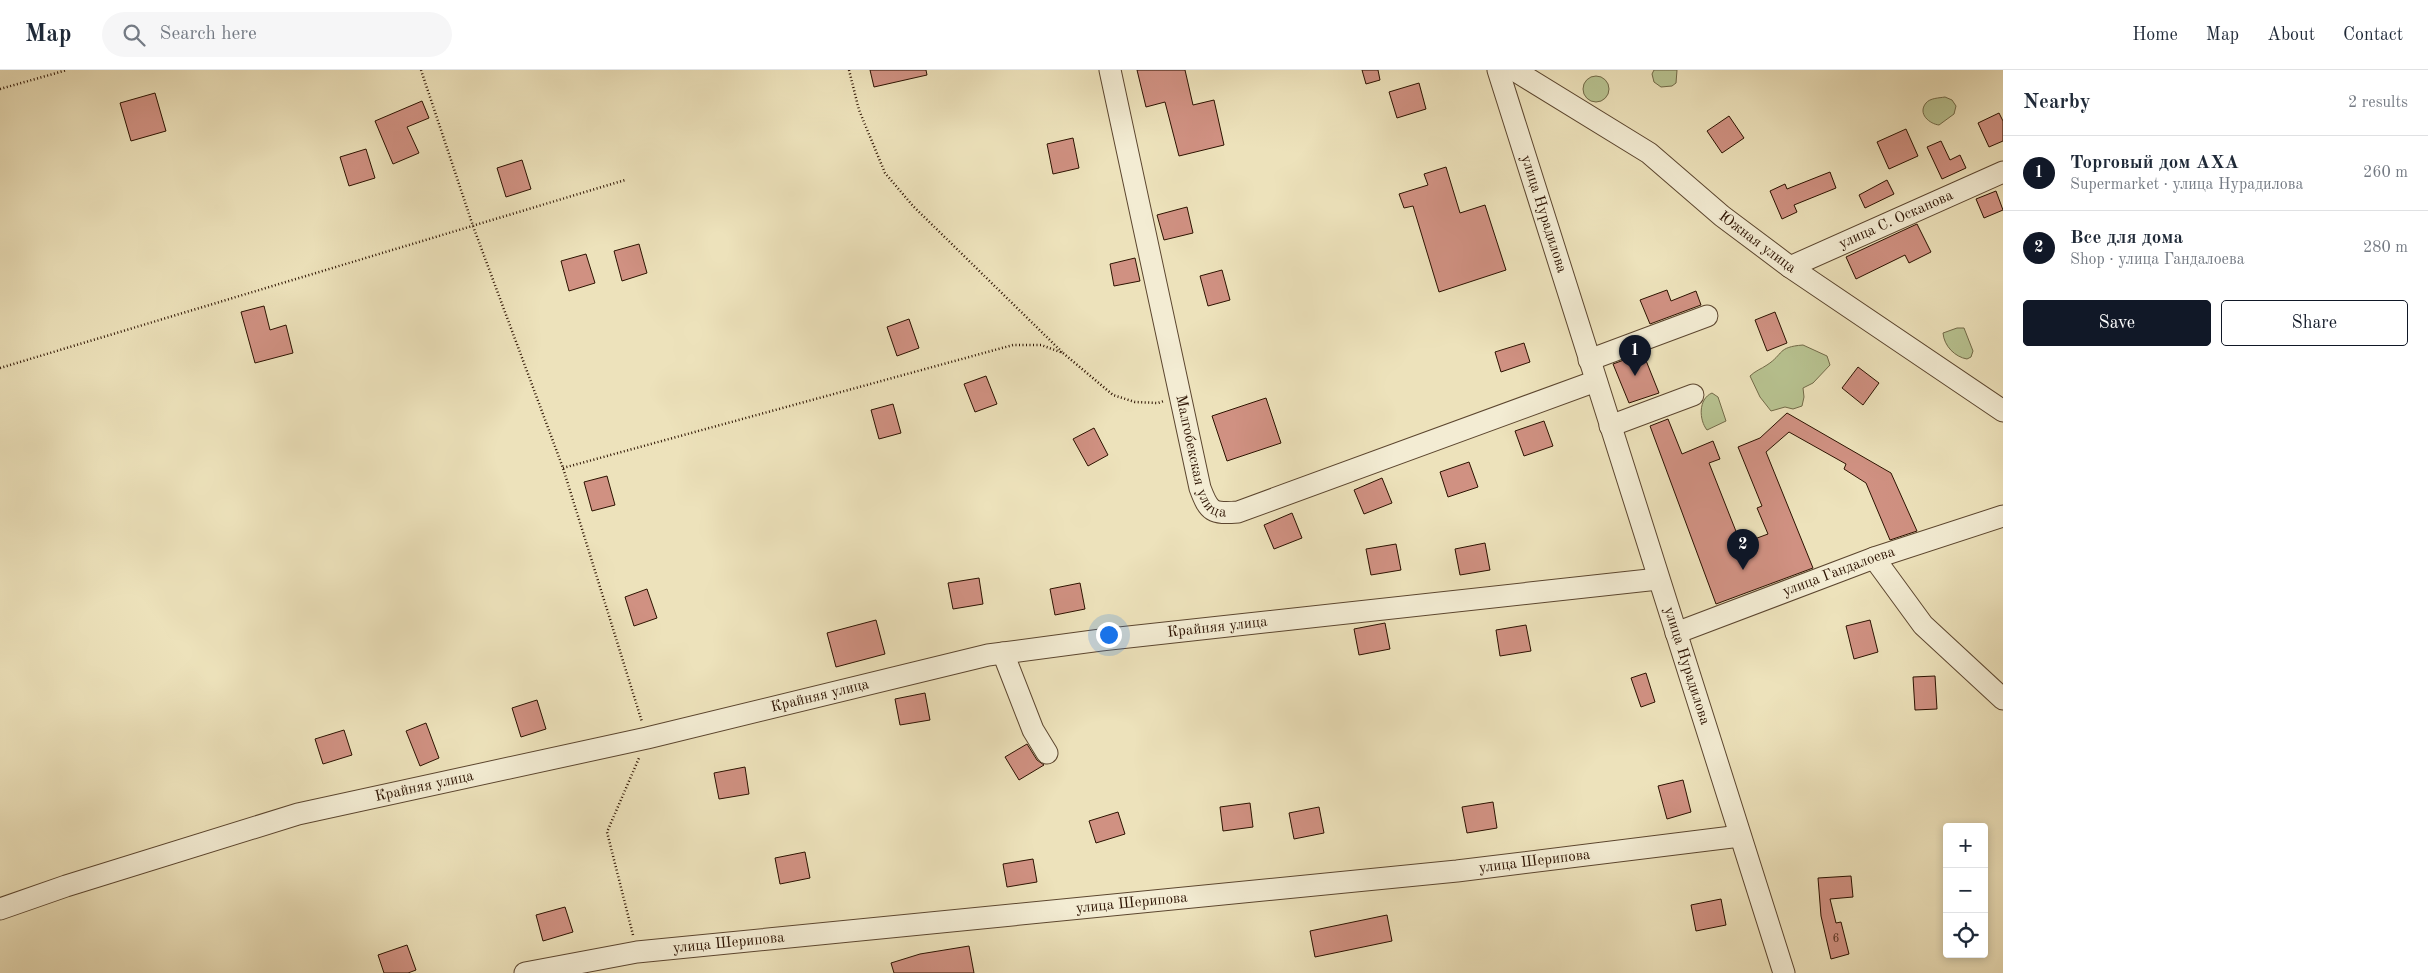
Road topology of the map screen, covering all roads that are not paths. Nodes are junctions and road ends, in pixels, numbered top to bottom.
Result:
1 (1110, 70) edge
2 (1497, 70) edge
3 (1514, 70) edge
4 (2003, 172) edge
5 (1790, 267) junction
6 (1707, 316) dead end
7 (1588, 355) junction
8 (1596, 381) junction
9 (1693, 395) dead end
10 (2003, 411) edge
11 (1610, 426) junction
12 (2003, 516) edge
13 (1874, 558) junction
14 (1658, 579) junction
15 (1676, 633) junction
16 (1003, 653) junction
17 (2003, 699) edge
18 (1047, 753) dead end
19 (1740, 836) junction
20 (0, 909) edge
21 (525, 973) edge
22 (1784, 973) edge

1 - 8 street, Малгобекская улица
2 - 7 street, улица Нурадилова
3 - 5 street, Южная улица
4 - 5 street, улица С. Осканова
5 - 10 street, Южная улица
6 - 7 street
7 - 8 street, улица Нурадилова
8 - 11 street, улица Нурадилова
9 - 11 street
11 - 14 street, улица Нурадилова
12 - 13 street, улица Гандалоева
13 - 15 street, улица Гандалоева
13 - 17 street
14 - 15 street, улица Нурадилова
14 - 16 street, Крайняя улица
15 - 19 street, улица Нурадилова
16 - 18 street
16 - 20 street, Крайняя улица
19 - 21 street, улица Шерипова
19 - 22 street, улица Нурадилова

